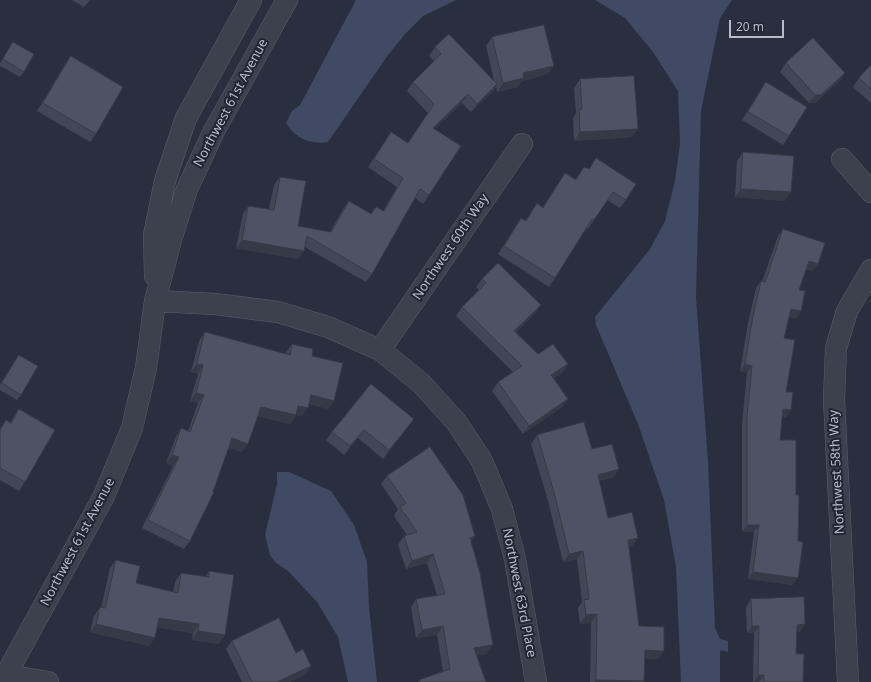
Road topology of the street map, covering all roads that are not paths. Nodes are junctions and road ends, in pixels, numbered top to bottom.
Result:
1 (251, 0) edge
2 (287, 0) edge
3 (522, 144) dead end
4 (842, 159) dead end
5 (871, 192) edge
6 (871, 270) edge
7 (155, 301) junction
8 (380, 350) junction
9 (4, 678) edge
10 (48, 682) edge
11 (536, 682) edge
12 (848, 682) edge

1 - 7 street, Northwest 61st Avenue
2 - 7 street, Northwest 61st Avenue
3 - 8 street, Northwest 60th Way
4 - 5 street
6 - 12 street, Northwest 58th Way
7 - 8 street, Northwest 63rd Place
7 - 9 street, Northwest 61st Avenue
8 - 11 street, Northwest 63rd Place
9 - 10 street

